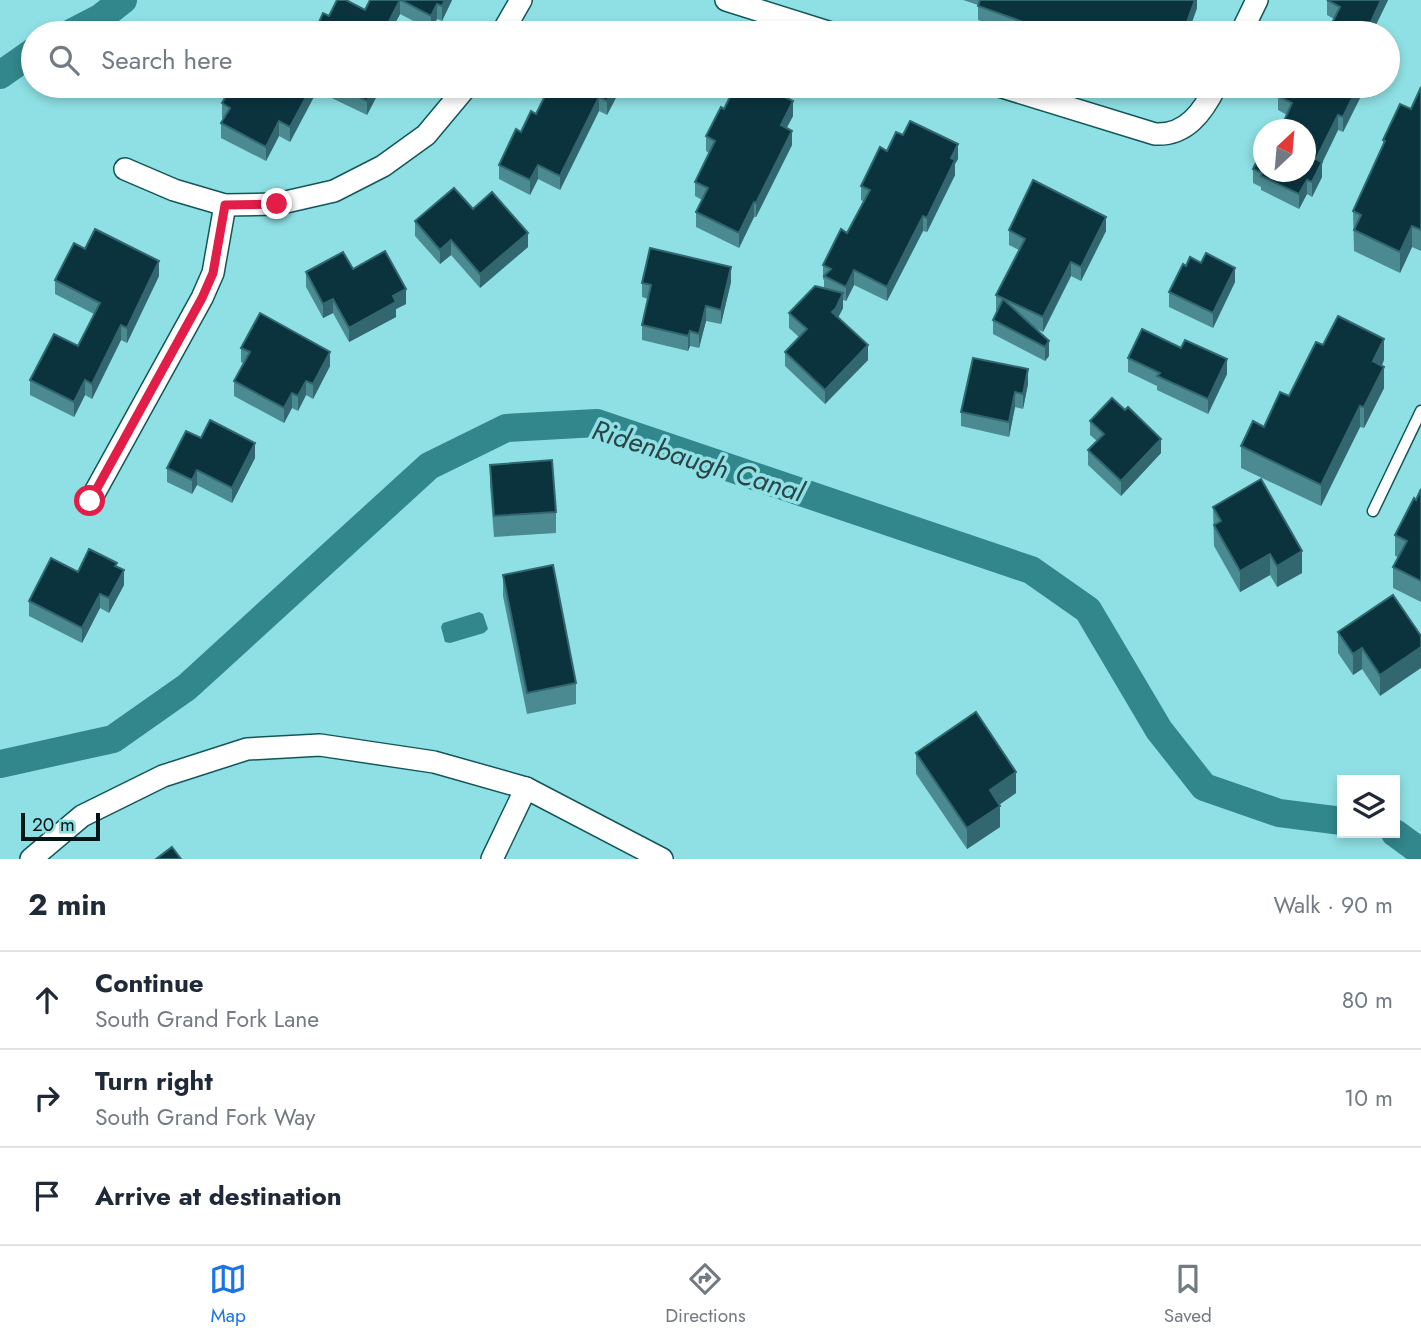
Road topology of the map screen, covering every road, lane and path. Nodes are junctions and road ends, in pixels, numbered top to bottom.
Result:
1 (521, 0) edge
2 (726, 0) edge
3 (1257, 0) edge
4 (509, 21) edge
5 (793, 21) edge
6 (1247, 21) edge
7 (457, 98) edge
8 (1038, 98) edge
9 (1210, 98) edge
10 (125, 169) dead end
11 (225, 205) junction
12 (1421, 411) edge
13 (90, 501) dead end
14 (1373, 511) dead end
15 (526, 788) junction
16 (31, 859) edge
17 (492, 859) edge
18 (662, 859) edge

1 - 4 street
2 - 5 street
3 - 6 street
7 - 11 street
8 - 9 street
10 - 11 street
11 - 13 street
12 - 14 lane
15 - 16 street
15 - 17 street
15 - 18 street

